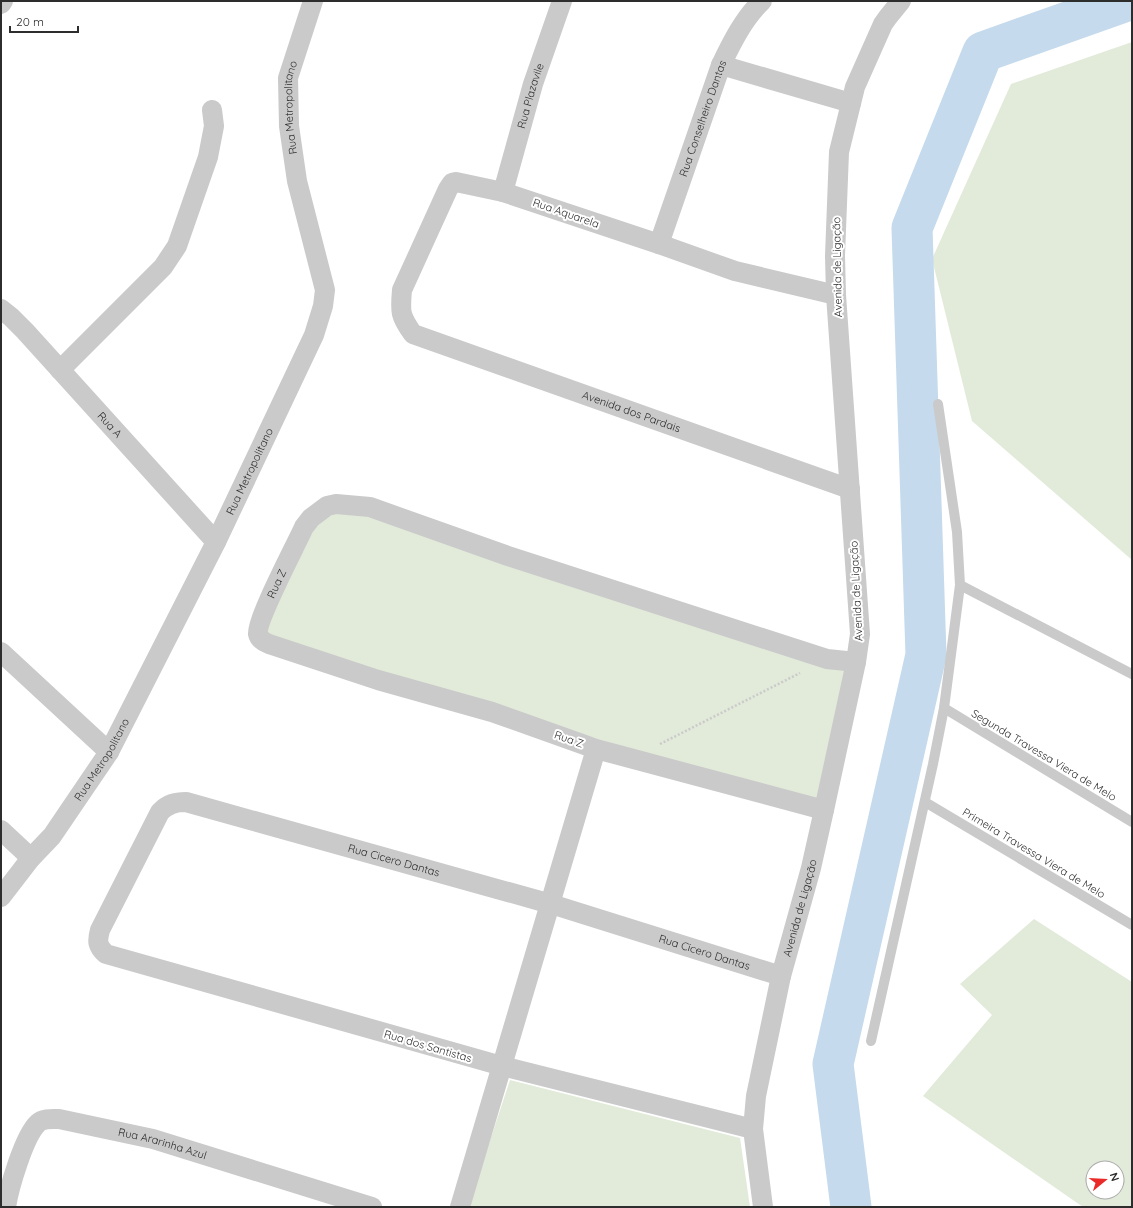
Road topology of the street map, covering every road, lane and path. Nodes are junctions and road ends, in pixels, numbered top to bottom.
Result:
1 (3, 1) edge
2 (313, 1) edge
3 (562, 1) edge
4 (762, 1) edge
5 (901, 1) edge
6 (1, 4) edge
7 (721, 65) junction
8 (851, 103) junction
9 (212, 110) dead end
10 (503, 192) junction
11 (659, 244) junction
12 (836, 295) junction
13 (1, 309) edge
14 (413, 334) joint
15 (60, 370) junction
16 (938, 404) dead end
17 (850, 489) junction
18 (216, 542) junction
19 (960, 585) junction
20 (1, 652) edge
21 (827, 659) junction
22 (856, 662) junction
23 (1132, 674) edge
24 (944, 708) junction
25 (596, 749) junction
26 (109, 752) junction
27 (631, 759) junction
28 (925, 802) junction
29 (824, 810) junction
30 (1132, 822) edge
31 (1, 830) edge
32 (31, 858) junction
33 (1, 897) edge
34 (551, 904) junction
35 (1132, 925) edge
36 (106, 954) joint
37 (781, 976) junction
38 (871, 1041) dead end
39 (502, 1066) junction
40 (753, 1129) junction
41 (6, 1207) edge
42 (372, 1207) edge
43 (460, 1207) edge
44 (763, 1207) edge

1 - 6 street
2 - 18 street, Rua Metropolitano
3 - 10 street, Rua Plazavile
4 - 7 street, Rua Conselheiro Dantas
5 - 8 street, Avenida de Ligação
7 - 8 street
7 - 11 street, Rua Conselheiro Dantas
8 - 12 street, Avenida de Ligação
9 - 15 street
10 - 11 street, Rua Aquarela
10 - 14 street, Rua Aquarela
11 - 12 street, Rua Aquarela
12 - 17 street, Avenida de Ligação
13 - 15 street, Rua A
14 - 17 street, Avenida dos Pardais
15 - 18 street, Rua A
16 - 19 lane
17 - 22 street, Avenida de Ligação
18 - 26 street, Rua Metropolitano
19 - 23 lane
19 - 24 lane
20 - 26 street
21 - 22 street, Rua Z
21 - 25 street, Rua Z
21 - 27 path
22 - 29 street, Avenida de Ligação
24 - 28 lane
24 - 30 lane, Segunda Travessa Viera de Melo
25 - 27 street, Rua Z
25 - 34 street
26 - 32 street, Rua Metropolitano
27 - 29 street, Rua Z
28 - 35 lane, Primeira Travessa Viera de Melo
28 - 38 lane
29 - 37 street, Avenida de Ligação
31 - 32 street
32 - 33 street, Rua Metropolitano
34 - 36 street, Rua Cicero Dantas
34 - 37 street, Rua Cicero Dantas
34 - 39 street
36 - 39 street, Rua dos Santistas
37 - 40 street, Avenida de Ligação
39 - 40 street, Rua dos Santistas
39 - 43 street
40 - 44 street, Avenida de Ligação
41 - 42 street, Rua Ararinha Azul

